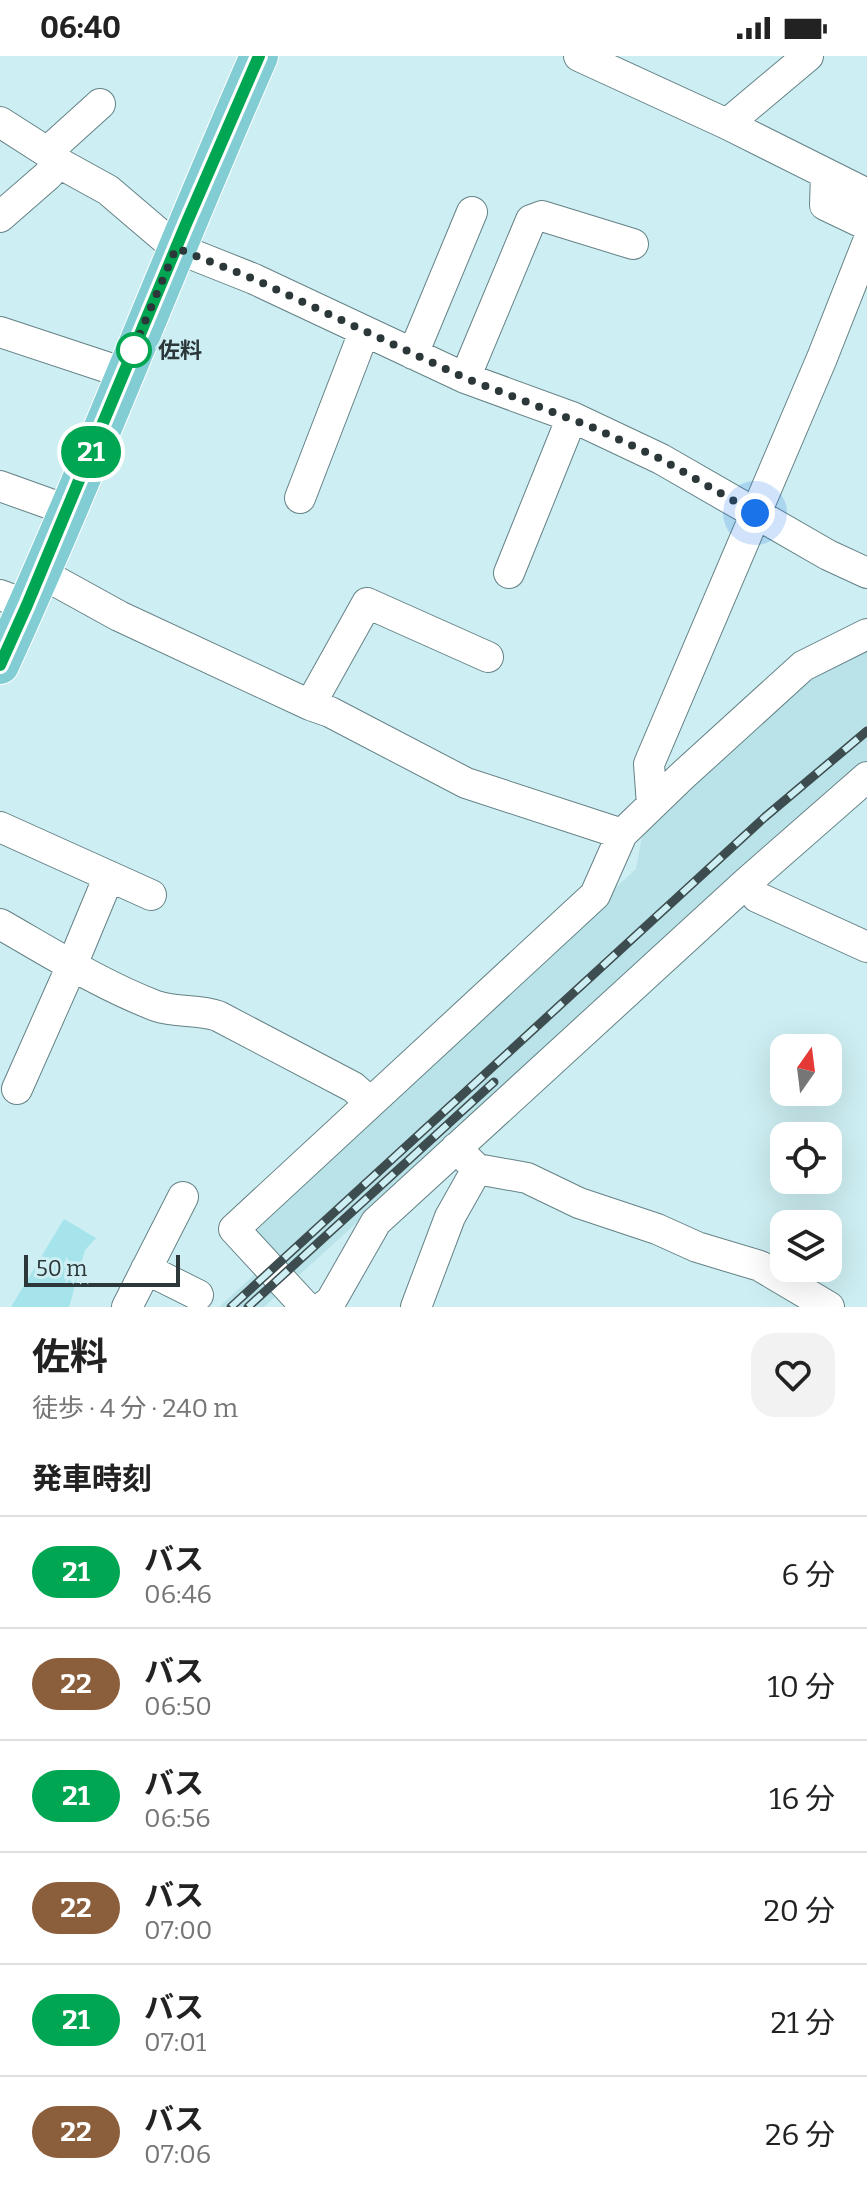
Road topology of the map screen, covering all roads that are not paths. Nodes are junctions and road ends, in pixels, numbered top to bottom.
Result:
1 (259, 56) edge
2 (579, 56) edge
3 (808, 56) edge
4 (100, 104) dead end
5 (0, 122) edge
6 (727, 124) junction
7 (53, 157) junction
8 (851, 184) edge
9 (472, 212) dead end
10 (0, 217) edge
11 (867, 225) edge
12 (633, 244) dead end
13 (867, 244) edge
14 (176, 248) junction
15 (0, 332) edge
16 (364, 332) junction
17 (413, 354) junction
18 (124, 373) junction
19 (465, 378) junction
20 (572, 417) junction
21 (0, 486) edge
22 (300, 498) dead end
23 (67, 510) junction
24 (755, 513) junction
25 (509, 573) dead end
26 (867, 573) edge
27 (23, 591) edge
28 (867, 634) edge
29 (488, 657) dead end
30 (0, 665) edge
31 (310, 705) junction
32 (867, 777) edge
33 (652, 805) junction
34 (0, 827) edge
35 (622, 834) junction
36 (109, 876) junction
37 (746, 883) junction
38 (151, 895) dead end
39 (0, 924) edge
40 (867, 947) edge
41 (72, 965) junction
42 (17, 1089) dead end
43 (370, 1102) junction
44 (467, 1158) junction
45 (183, 1197) dead end
46 (146, 1269) junction
47 (198, 1295) dead end
48 (127, 1307) edge
49 (306, 1307) edge
50 (323, 1307) edge
51 (416, 1307) edge
52 (829, 1307) edge

1 - 14 main road
2 - 6 street
3 - 6 street
4 - 7 street
5 - 7 street
6 - 8 street
7 - 10 street
7 - 14 street
8 - 11 street
9 - 17 street
12 - 19 street
13 - 24 street
14 - 16 street
14 - 18 main road
15 - 18 street
16 - 17 street
16 - 22 street
17 - 19 street
18 - 23 main road
19 - 20 street
20 - 24 street
20 - 25 street
21 - 23 street
23 - 27 main road
24 - 26 street
24 - 33 street
27 - 30 main road
27 - 31 street
28 - 33 street
29 - 31 street
31 - 35 street
32 - 37 street
33 - 35 street
34 - 36 street
35 - 43 street
36 - 38 street
36 - 41 street
37 - 40 street
37 - 44 street
39 - 41 street
41 - 42 street
41 - 43 street
43 - 49 street
44 - 50 street
44 - 51 street
44 - 52 street
45 - 46 street
46 - 47 street
46 - 48 street

